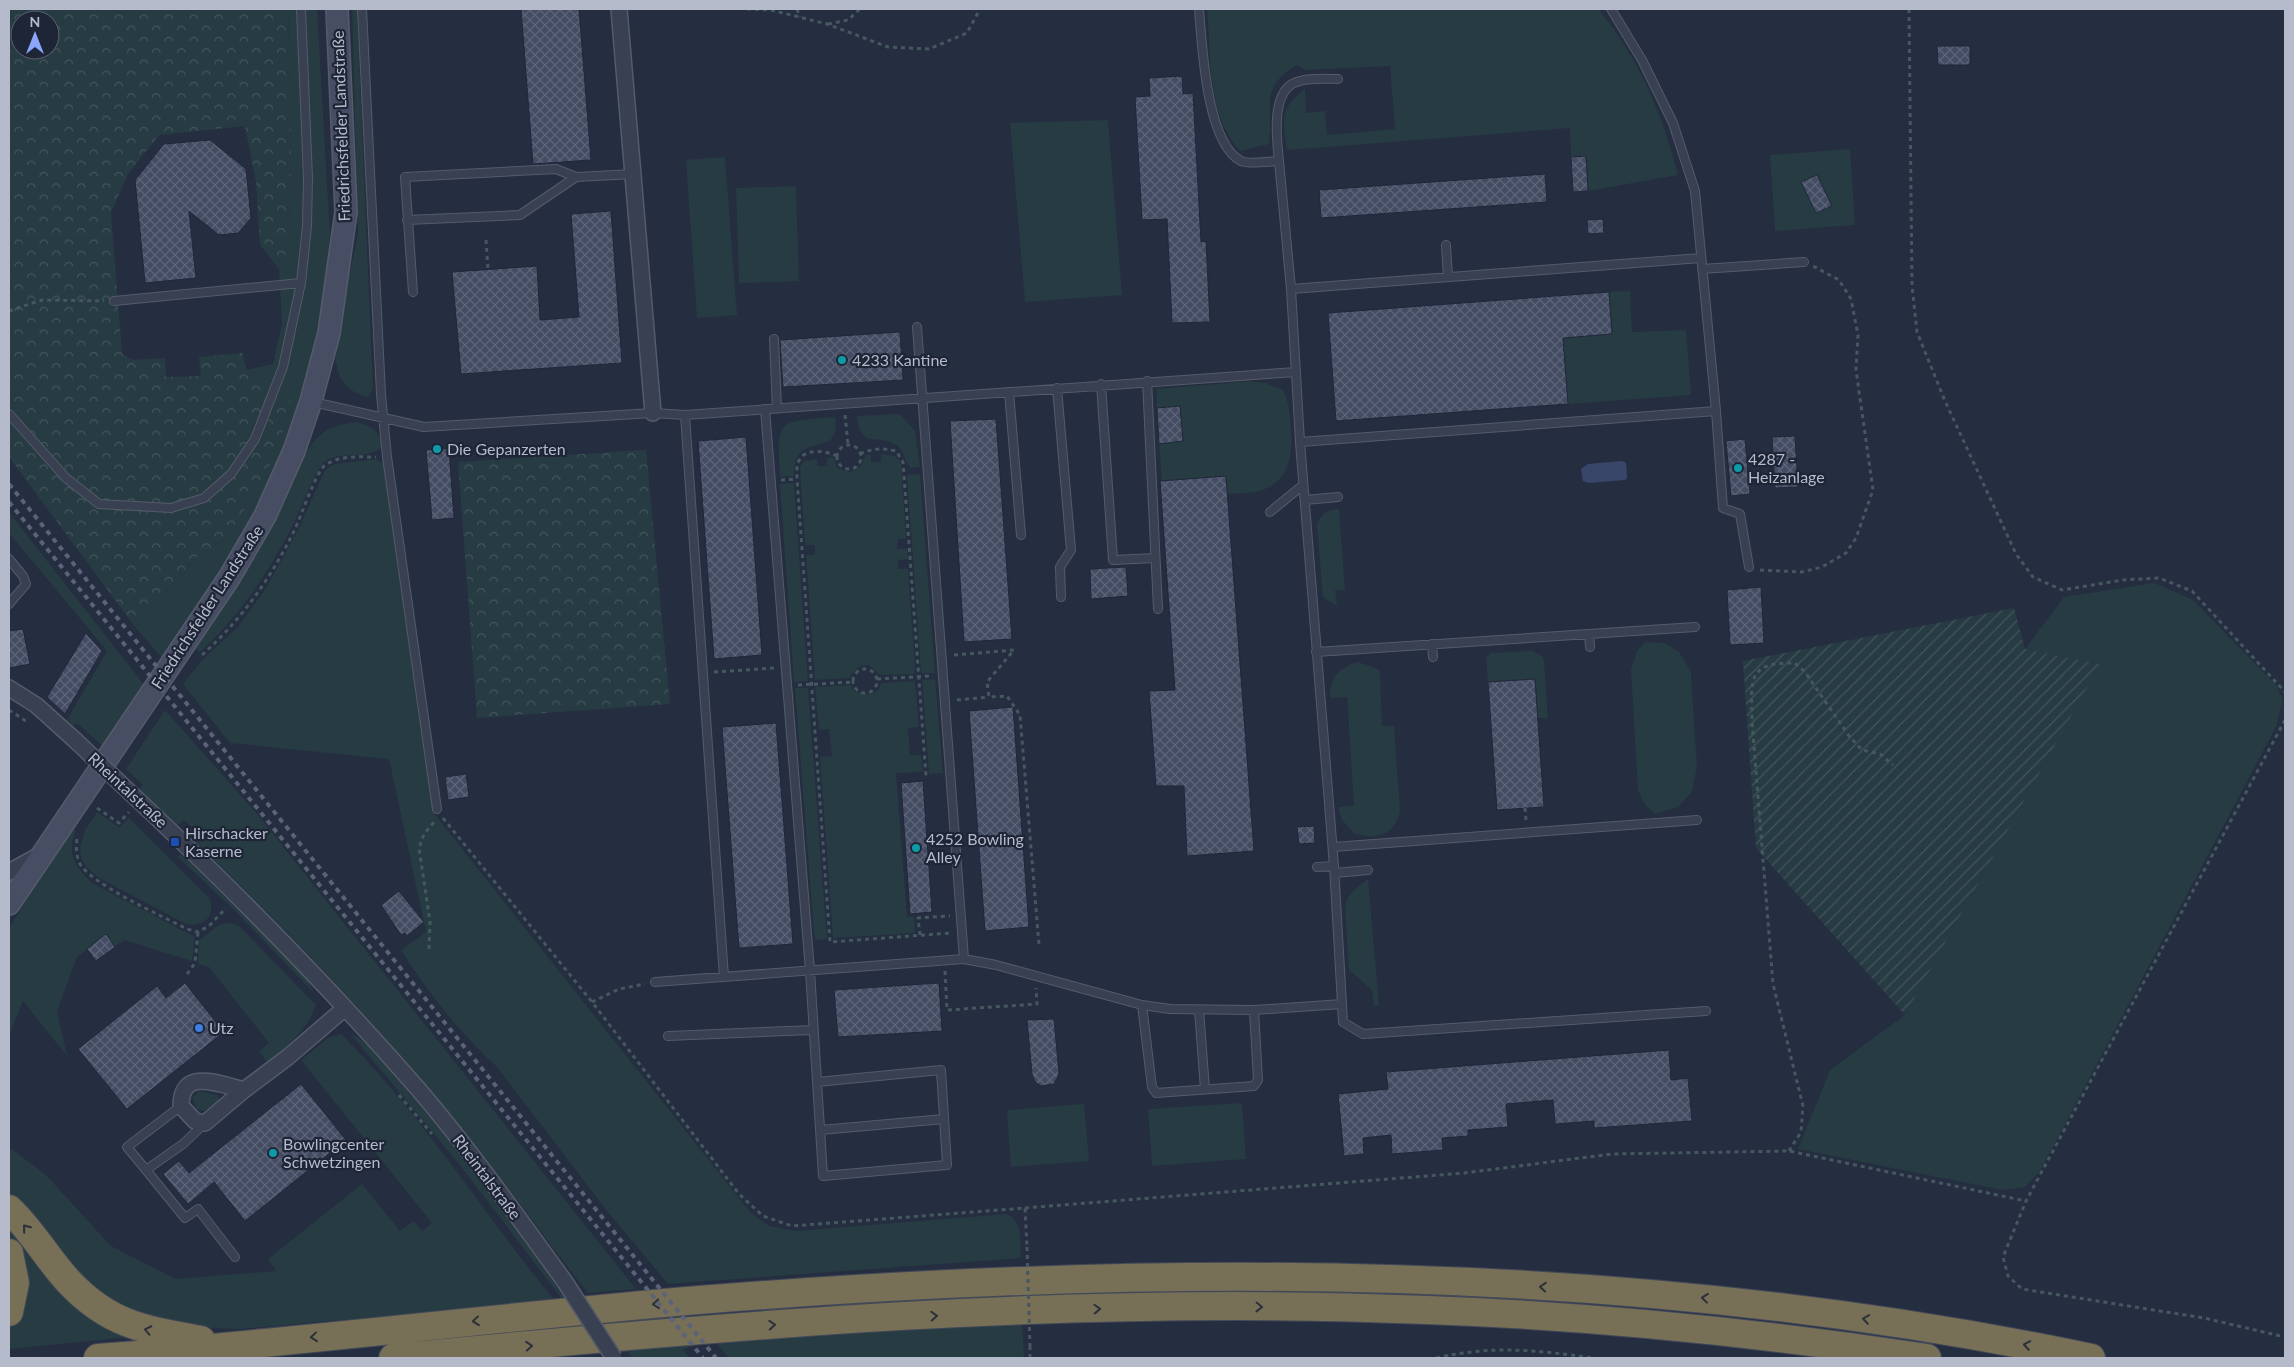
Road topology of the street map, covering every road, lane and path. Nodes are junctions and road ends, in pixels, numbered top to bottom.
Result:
1 (301, 9) edge
2 (337, 9) edge
3 (362, 9) edge
4 (619, 9) edge
5 (747, 9) edge
6 (797, 9) edge
7 (860, 9) edge
8 (980, 9) edge
9 (1199, 9) edge
10 (1909, 9) edge
11 (1615, 10) edge
12 (800, 17) junction
13 (828, 24) junction
14 (1338, 79) dead end
15 (1279, 161) junction
16 (634, 174) junction
17 (576, 177) junction
18 (407, 220) junction
19 (486, 240) dead end
20 (1446, 245) dead end
21 (1701, 258) junction
22 (1804, 262) joint
23 (488, 269) dead end
24 (1702, 269) junction
25 (1448, 277) junction
26 (301, 283) junction
27 (1291, 289) junction
28 (412, 292) dead end
29 (114, 301) joint
30 (9, 311) edge
31 (917, 327) dead end
32 (774, 339) dead end
33 (1296, 372) junction
34 (1147, 381) junction
35 (1101, 384) junction
36 (1058, 388) junction
37 (1009, 392) junction
38 (922, 398) junction
39 (312, 401) junction
40 (844, 404) junction
41 (765, 409) junction
42 (777, 409) junction
43 (1716, 411) junction
44 (653, 413) junction
45 (9, 414) edge
46 (685, 415) junction
47 (383, 417) junction
48 (1300, 442) junction
49 (848, 444) junction
50 (860, 454) junction
51 (387, 456) junction
52 (836, 456) junction
53 (1304, 485) junction
54 (1338, 496) dead end
55 (1305, 500) junction
56 (1270, 512) dead end
57 (1021, 535) dead end
58 (1155, 558) junction
59 (9, 559) edge
60 (1749, 566) joint
61 (1061, 597) dead end
62 (9, 604) edge
63 (1158, 609) dead end
64 (1695, 628) dead end
65 (1589, 634) junction
66 (1432, 644) junction
67 (1590, 646) dead end
68 (1316, 652) junction
69 (943, 656) junction
70 (1433, 657) dead end
71 (197, 660) dead end
72 (786, 667) junction
73 (703, 673) junction
74 (944, 675) junction
75 (918, 677) junction
76 (877, 679) junction
77 (853, 682) junction
78 (812, 684) junction
79 (787, 686) junction
80 (9, 688) edge
81 (2285, 692) edge
82 (989, 697) junction
83 (946, 701) junction
84 (2285, 720) edge
85 (1894, 765) dead end
86 (926, 776) dead end
87 (100, 799) dead end
88 (95, 806) junction
89 (1525, 808) dead end
90 (437, 809) dead end
91 (129, 811) dead end
92 (91, 813) dead end
93 (1697, 820) dead end
94 (1526, 821) dead end
95 (79, 832) dead end
96 (1333, 848) junction
97 (44, 854) junction
98 (1317, 867) dead end
99 (1334, 869) junction
100 (1368, 870) dead end
101 (9, 872) edge
102 (9, 904) edge
103 (226, 908) dead end
104 (961, 915) junction
105 (198, 932) junction
106 (962, 933) junction
107 (920, 935) junction
108 (1040, 945) dead end
109 (429, 949) dead end
110 (964, 959) junction
111 (945, 960) junction
112 (810, 971) junction
113 (187, 974) dead end
114 (1034, 976) junction
115 (724, 977) junction
116 (655, 982) joint
117 (592, 1002) junction
118 (1038, 1004) junction
119 (1342, 1004) junction
120 (1142, 1005) junction
121 (345, 1008) junction
122 (1038, 1009) dead end
123 (1199, 1010) junction
124 (1254, 1010) junction
125 (1706, 1011) dead end
126 (813, 1030) junction
127 (668, 1036) dead end
128 (817, 1082) junction
129 (1205, 1089) junction
130 (244, 1090) junction
131 (397, 1093) dead end
132 (180, 1106) junction
133 (944, 1119) junction
134 (205, 1123) junction
135 (821, 1130) junction
136 (435, 1138) dead end
137 (1789, 1151) junction
138 (146, 1170) junction
139 (2026, 1200) junction
140 (9, 1208) edge
141 (1025, 1208) junction
142 (9, 1253) edge
143 (235, 1257) dead end
144 (9, 1312) edge
145 (2285, 1337) edge
146 (230, 1346) junction
147 (98, 1358) edge
148 (393, 1358) edge
149 (614, 1358) edge
150 (1030, 1358) edge
151 (1436, 1358) edge
152 (1593, 1358) edge
153 (1927, 1358) edge
154 (2092, 1358) edge

1 - 26 lane
2 - 39 main road, Friedrichsfelder Landstraße
3 - 47 lane
4 - 16 street
5 - 12 path
6 - 12 path
7 - 13 path
8 - 13 path
9 - 15 lane
10 - 81 path
11 - 21 lane
12 - 13 path
14 - 15 lane
15 - 27 lane
16 - 17 lane
16 - 44 street
17 - 18 lane
17 - 18 lane
18 - 28 lane
19 - 23 path
20 - 25 lane
21 - 24 lane
21 - 25 lane
22 - 24 lane
22 - 60 path
24 - 43 lane
25 - 27 lane
26 - 29 lane
26 - 45 lane
27 - 33 lane
29 - 30 path
31 - 38 lane
32 - 42 lane
33 - 34 lane
33 - 48 lane
34 - 35 lane
34 - 58 lane
35 - 36 lane
35 - 58 lane
36 - 37 lane
36 - 61 lane
37 - 38 lane
37 - 57 lane
38 - 40 lane
38 - 69 lane
39 - 47 lane
39 - 97 main road, Friedrichsfelder Landstraße
40 - 42 lane
40 - 49 path
41 - 42 lane
41 - 46 lane
41 - 72 lane
43 - 48 lane
43 - 60 lane
44 - 46 lane
44 - 47 lane
46 - 73 lane
47 - 51 lane
48 - 53 lane
49 - 50 path
49 - 52 path
50 - 52 path
50 - 75 path
51 - 71 path
51 - 90 lane
52 - 78 path
53 - 55 lane
53 - 56 lane
54 - 55 lane
55 - 68 lane
58 - 63 lane
59 - 62 lane
64 - 65 lane
65 - 66 lane
65 - 67 lane
66 - 68 lane
66 - 70 lane
68 - 96 lane
69 - 74 lane
69 - 82 path
72 - 73 path
72 - 79 lane
73 - 115 lane
74 - 75 path
74 - 83 lane
75 - 76 path
75 - 86 path
76 - 77 path
76 - 77 path
77 - 78 path
78 - 79 path
78 - 107 path
79 - 112 lane
80 - 121 street, Rheintalstraße, bridge
82 - 83 path
82 - 108 path
83 - 104 lane
84 - 139 path
85 - 137 path
87 - 88 path
88 - 91 path
88 - 92 path
89 - 94 path
93 - 96 lane
95 - 105 path
96 - 99 lane
97 - 101 street
97 - 102 main road, Friedrichsfelder Landstraße
98 - 99 lane
99 - 100 lane
99 - 119 lane
103 - 105 path
104 - 106 lane
104 - 107 path
105 - 113 path
106 - 107 path
106 - 110 lane
109 - 117 path
110 - 111 lane
110 - 114 lane
111 - 112 lane
111 - 118 path
112 - 115 lane
112 - 126 lane
114 - 118 path
114 - 120 lane
115 - 116 lane
116 - 117 path
117 - 141 path
118 - 122 path
119 - 124 lane
119 - 125 lane
120 - 123 lane
120 - 129 lane
121 - 130 street
121 - 149 street, Rheintalstraße, bridge
123 - 124 lane
123 - 129 lane
124 - 129 lane
126 - 127 lane
126 - 128 lane
128 - 133 lane
128 - 135 lane
130 - 132 street
130 - 134 street
131 - 136 path
132 - 134 street
132 - 138 lane
133 - 135 lane
133 - 135 lane
134 - 138 lane
137 - 139 path
137 - 141 path
138 - 143 lane
139 - 145 path
146 -> 140 highway
141 - 150 path, bridge
142 - 144 highway
146 - 147 highway
154 -> 146 highway
148 -> 153 highway
151 - 152 path

